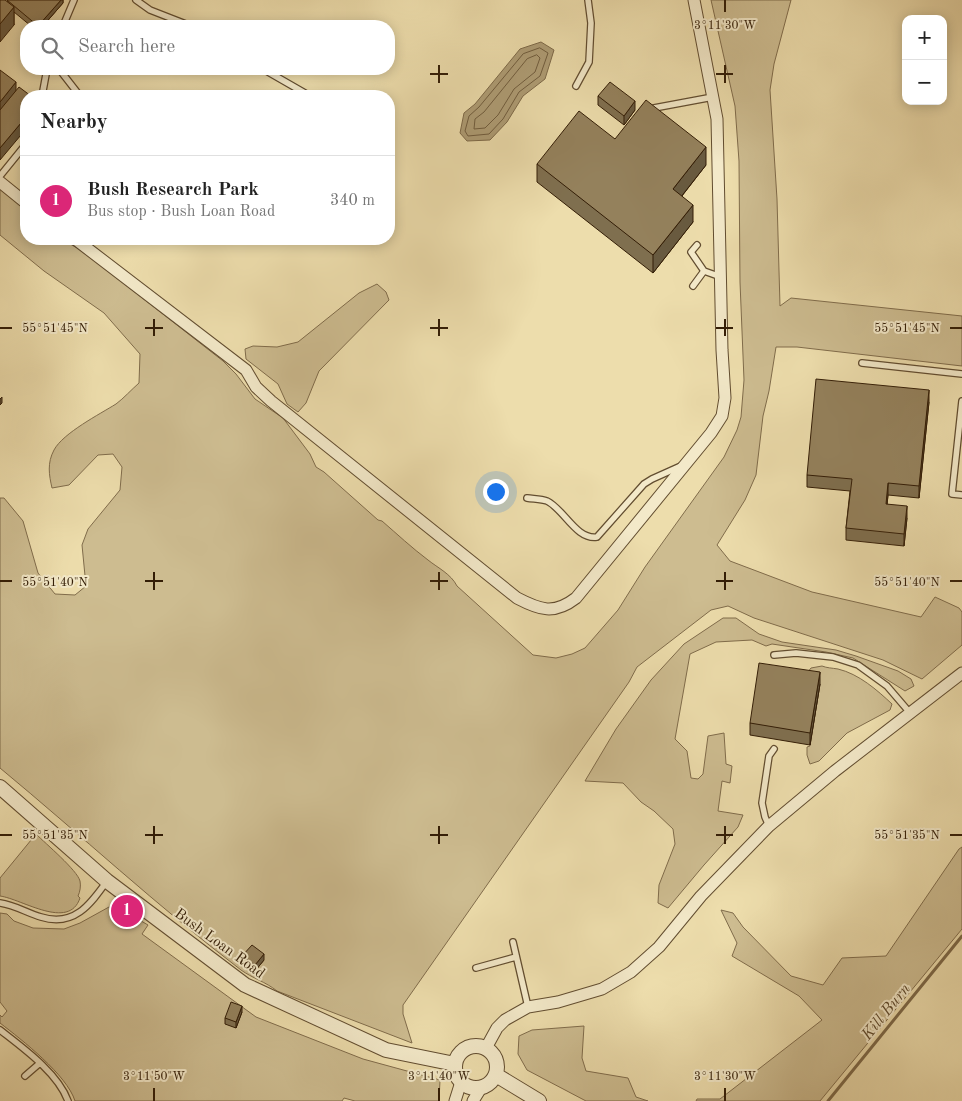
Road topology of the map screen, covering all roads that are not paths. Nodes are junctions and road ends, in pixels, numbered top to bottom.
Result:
1 (74, 0) edge
2 (136, 0) edge
3 (588, 0) edge
4 (694, 0) edge
5 (66, 20) edge
6 (176, 20) edge
7 (46, 75) edge
8 (64, 75) edge
9 (273, 75) edge
10 (576, 86) dead end
11 (43, 90) edge
12 (75, 90) edge
13 (300, 90) edge
14 (713, 97) junction
15 (654, 108) edge
16 (20, 151) edge
17 (0, 176) edge
18 (0, 182) edge
19 (20, 198) edge
20 (84, 245) edge
21 (697, 245) dead end
22 (704, 272) junction
23 (722, 277) junction
24 (693, 286) dead end
25 (862, 363) dead end
26 (962, 374) edge
27 (962, 401) edge
28 (687, 463) junction
29 (962, 495) edge
30 (527, 498) dead end
31 (774, 655) dead end
32 (962, 673) edge
33 (911, 714) junction
34 (774, 749) dead end
35 (0, 787) edge
36 (769, 826) junction
37 (107, 881) junction
38 (0, 903) edge
39 (513, 942) dead end
40 (516, 957) junction
41 (476, 968) dead end
42 (528, 1007) junction
43 (0, 1030) edge
44 (486, 1048) junction
45 (40, 1062) junction
46 (455, 1064) junction
47 (496, 1075) junction
48 (25, 1076) dead end
49 (461, 1082) junction
50 (481, 1088) junction
51 (68, 1101) edge
52 (455, 1101) edge
53 (473, 1101) edge
54 (539, 1101) edge

1 - 5 lane
2 - 6 lane
3 - 10 lane
4 - 14 street
7 - 11 lane
8 - 12 lane
9 - 13 lane
14 - 15 lane
14 - 23 street
16 - 17 lane
18 - 19 street
20 - 28 street
21 - 22 lane
22 - 23 lane
22 - 24 lane
23 - 28 street
25 - 26 lane
27 - 29 lane
28 - 30 lane
31 - 33 lane
32 - 33 street
33 - 36 street
34 - 36 lane
35 - 37 street, Bush Loan Road
36 - 42 street
37 - 38 lane
37 - 46 street, Bush Loan Road
39 - 40 lane
40 - 41 lane
40 - 42 lane
42 - 44 street
43 - 45 lane
44 - 46 street
44 - 47 street
45 - 48 lane
45 - 51 lane
46 - 49 street
47 - 50 street
47 - 54 street
49 - 50 street
49 - 52 street
50 - 53 street

